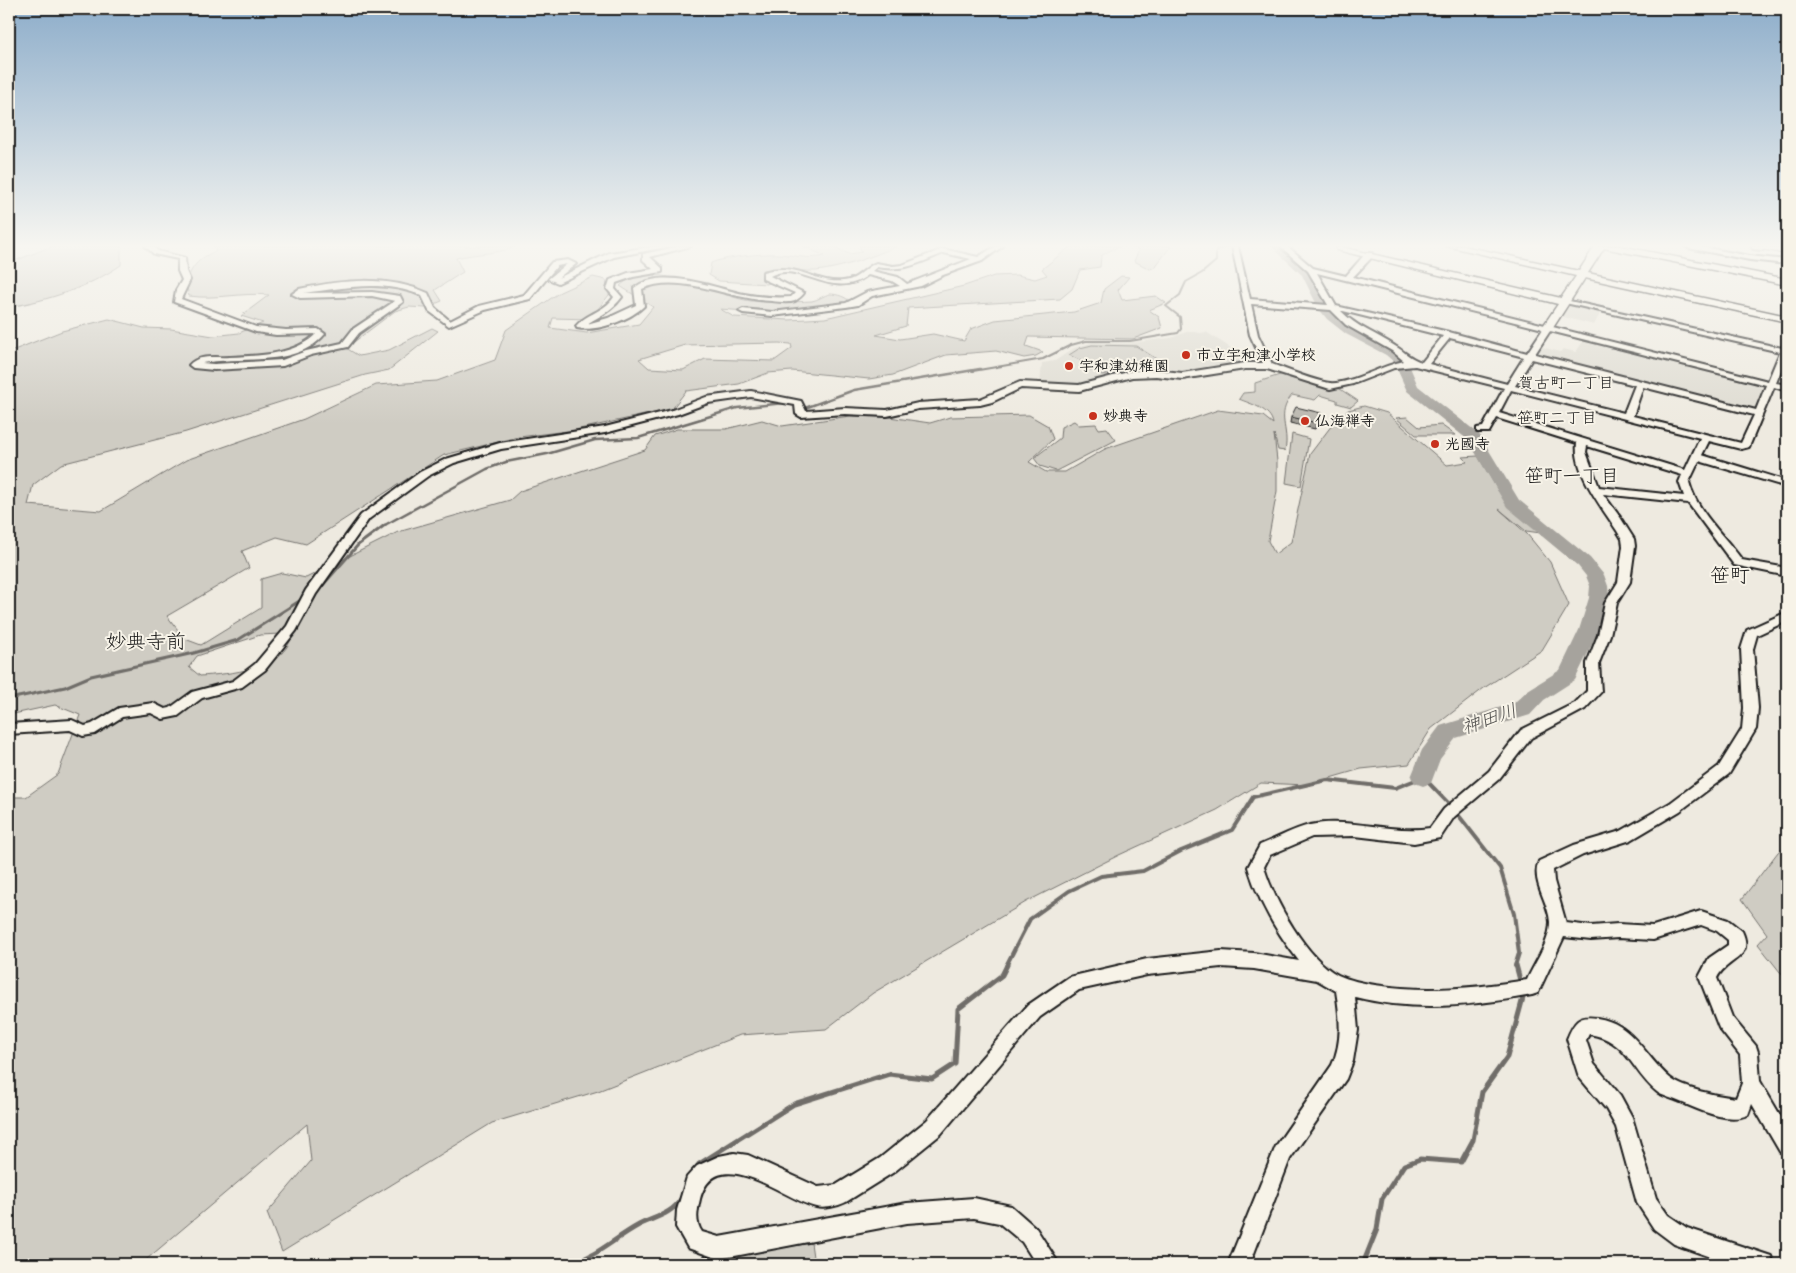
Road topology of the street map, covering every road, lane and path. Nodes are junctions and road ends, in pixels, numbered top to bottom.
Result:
1 (194, 305) edge
2 (394, 305) edge
3 (430, 305) edge
4 (493, 305) edge
5 (611, 305) edge
6 (640, 305) edge
7 (843, 305) edge
8 (1248, 305) edge
9 (1286, 305) edge
10 (1455, 305) edge
11 (1563, 305) edge
12 (1581, 305) edge
13 (1724, 305) edge
14 (1327, 307) junction
15 (743, 311) dead end
16 (1787, 319) edge
17 (1547, 329) junction
18 (1449, 334) junction
19 (1786, 348) edge
20 (1531, 356) junction
21 (1406, 364) junction
22 (1268, 366) junction
23 (1423, 366) junction
24 (1640, 383) junction
25 (1771, 384) junction
26 (1508, 388) junction
27 (1787, 388) edge
28 (1758, 413) junction
29 (1494, 414) junction
30 (1627, 418) junction
31 (1480, 430) dead end
32 (1705, 438) junction
33 (1582, 443) junction
34 (1697, 457) junction
35 (1688, 474) junction
36 (1787, 484) edge
37 (1595, 490) junction
38 (1690, 500) junction
39 (1787, 572) edge
40 (1787, 616) edge
41 (9, 729) edge
42 (1558, 929) junction
43 (1322, 973) junction
44 (1344, 986) junction
45 (1751, 1083) junction
46 (1787, 1145) edge
47 (1739, 1260) edge
48 (1048, 1264) edge
49 (1239, 1264) edge
50 (1763, 1264) edge

1 - 2 street
3 - 4 street
5 - 6 street
7 - 15 street
8 - 22 street
9 - 14 street
10 - 17 street
11 - 17 street
12 - 19 street
13 - 16 street
14 - 18 street
14 - 21 street
17 - 20 street
17 - 25 street
18 - 20 street
18 - 23 street
19 - 25 street
20 - 24 street
20 - 26 street
21 - 22 street
21 - 23 street
22 - 41 street
23 - 26 street
24 - 28 street
24 - 30 street
25 - 27 street
25 - 28 street
26 - 29 street
26 - 30 street
28 - 32 street
29 - 31 street
29 - 33 street
30 - 32 street
32 - 34 street
33 - 35 street
33 - 37 street
34 - 35 street
34 - 36 street
35 - 38 street
37 - 38 street
37 - 43 street
38 - 39 street
40 - 42 street
42 - 44 street
42 - 45 street
43 - 44 street
43 - 48 street
44 - 49 street
45 - 46 street
45 - 47 street
47 - 50 street

